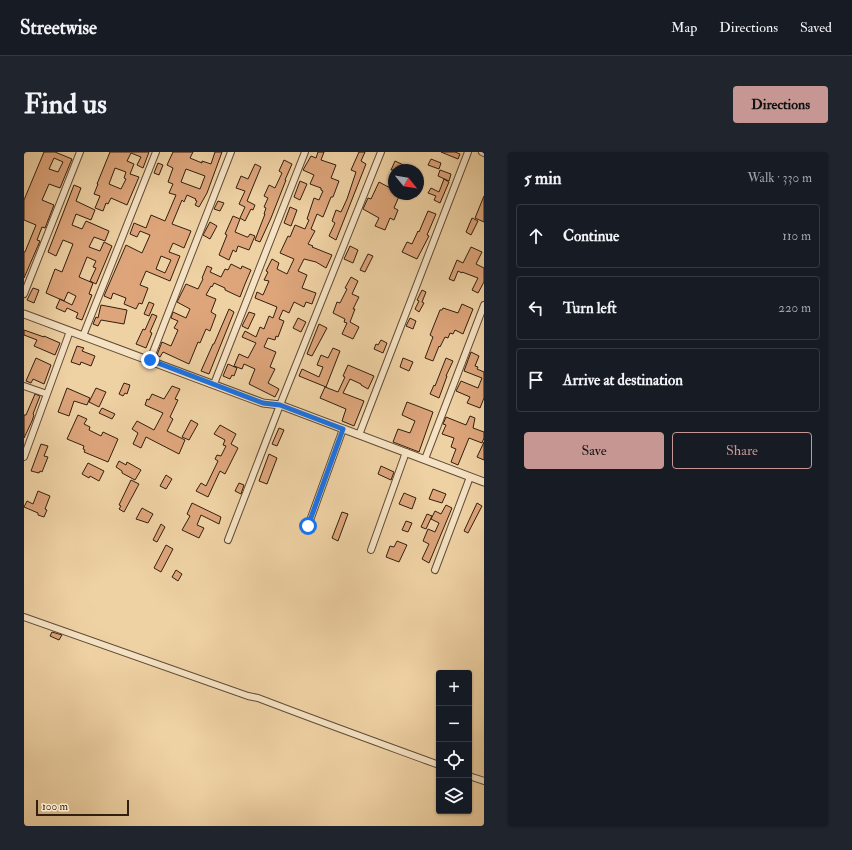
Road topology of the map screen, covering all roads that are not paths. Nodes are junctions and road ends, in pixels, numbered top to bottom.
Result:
1 (80, 152) edge
2 (156, 152) edge
3 (231, 152) edge
4 (305, 152) edge
5 (381, 152) edge
6 (468, 152) edge
7 (24, 294) edge
8 (484, 304) edge
9 (24, 314) edge
10 (70, 331) junction
11 (83, 336) junction
12 (150, 360) junction
13 (214, 384) junction
14 (24, 386) edge
15 (47, 394) junction
16 (280, 405) junction
17 (343, 429) junction
18 (359, 435) junction
19 (26, 446) edge
20 (406, 452) junction
21 (24, 457) edge
22 (425, 460) junction
23 (470, 477) junction
24 (484, 482) edge
25 (308, 526) dead end
26 (228, 540) dead end
27 (371, 550) dead end
28 (435, 570) dead end
29 (24, 617) edge
30 (436, 764) edge
31 (472, 777) edge
32 (484, 781) edge

1 - 7 street
2 - 11 street
3 - 12 street
4 - 13 street
5 - 16 street
6 - 18 street
8 - 22 street
9 - 10 street
10 - 11 street
10 - 15 street
11 - 12 street
12 - 13 street
13 - 16 street
14 - 15 street
15 - 19 street
16 - 17 street
16 - 26 street
17 - 18 street
17 - 25 street
18 - 20 street
19 - 21 street
20 - 22 street
20 - 27 street
22 - 23 street
23 - 24 street
23 - 28 street
29 - 30 street
31 - 32 street

